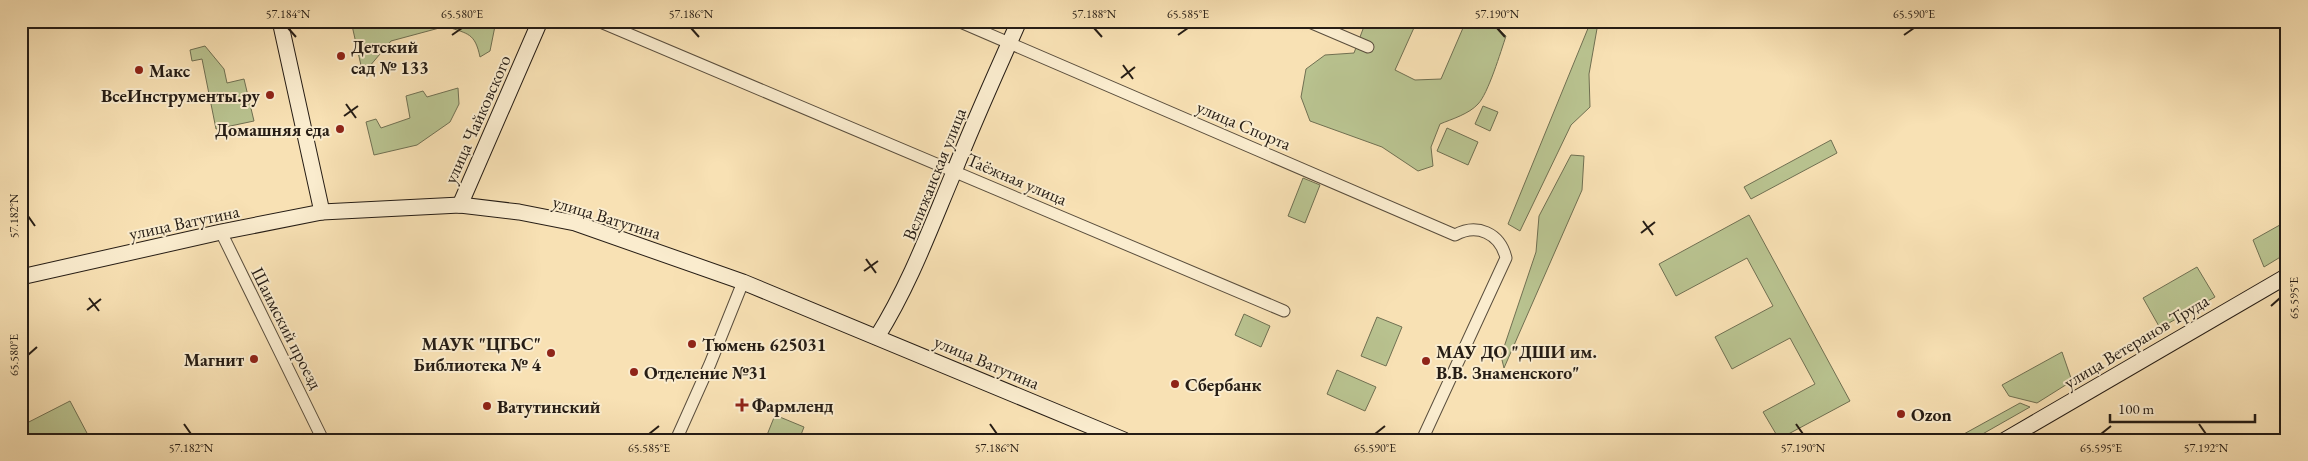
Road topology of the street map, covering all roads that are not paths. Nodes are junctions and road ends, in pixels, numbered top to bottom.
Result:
1 (280, 21) edge
2 (540, 21) edge
3 (598, 21) edge
4 (958, 21) edge
5 (1019, 21) edge
6 (1315, 23) edge
7 (1009, 43) junction
8 (1368, 47) dead end
9 (954, 171) junction
10 (460, 205) junction
11 (322, 212) junction
12 (220, 232) junction
13 (2287, 276) edge
14 (21, 277) edge
15 (743, 282) junction
16 (1284, 311) dead end
17 (877, 337) junction
18 (323, 440) edge
19 (676, 440) edge
20 (1124, 440) edge
21 (1422, 440) edge
22 (2005, 440) edge

1 - 11 main road
2 - 10 main road, улица Чайковского
3 - 9 street, Таёжная улица
4 - 7 street, улица Спорта
5 - 7 main road, Велижанская улица
6 - 8 street
7 - 9 main road, Велижанская улица
7 - 21 street, улица Спорта
9 - 16 street, Таёжная улица
9 - 17 main road, Велижанская улица
10 - 11 main road, улица Ватутина
10 - 15 main road, улица Ватутина
11 - 12 main road, улица Ватутина
12 - 14 main road, улица Ватутина
12 - 18 street, Шаимский проезд
13 - 22 main road, улица Ветеранов Труда
15 - 17 main road, улица Ватутина
15 - 19 street
17 - 20 main road, улица Ватутина

